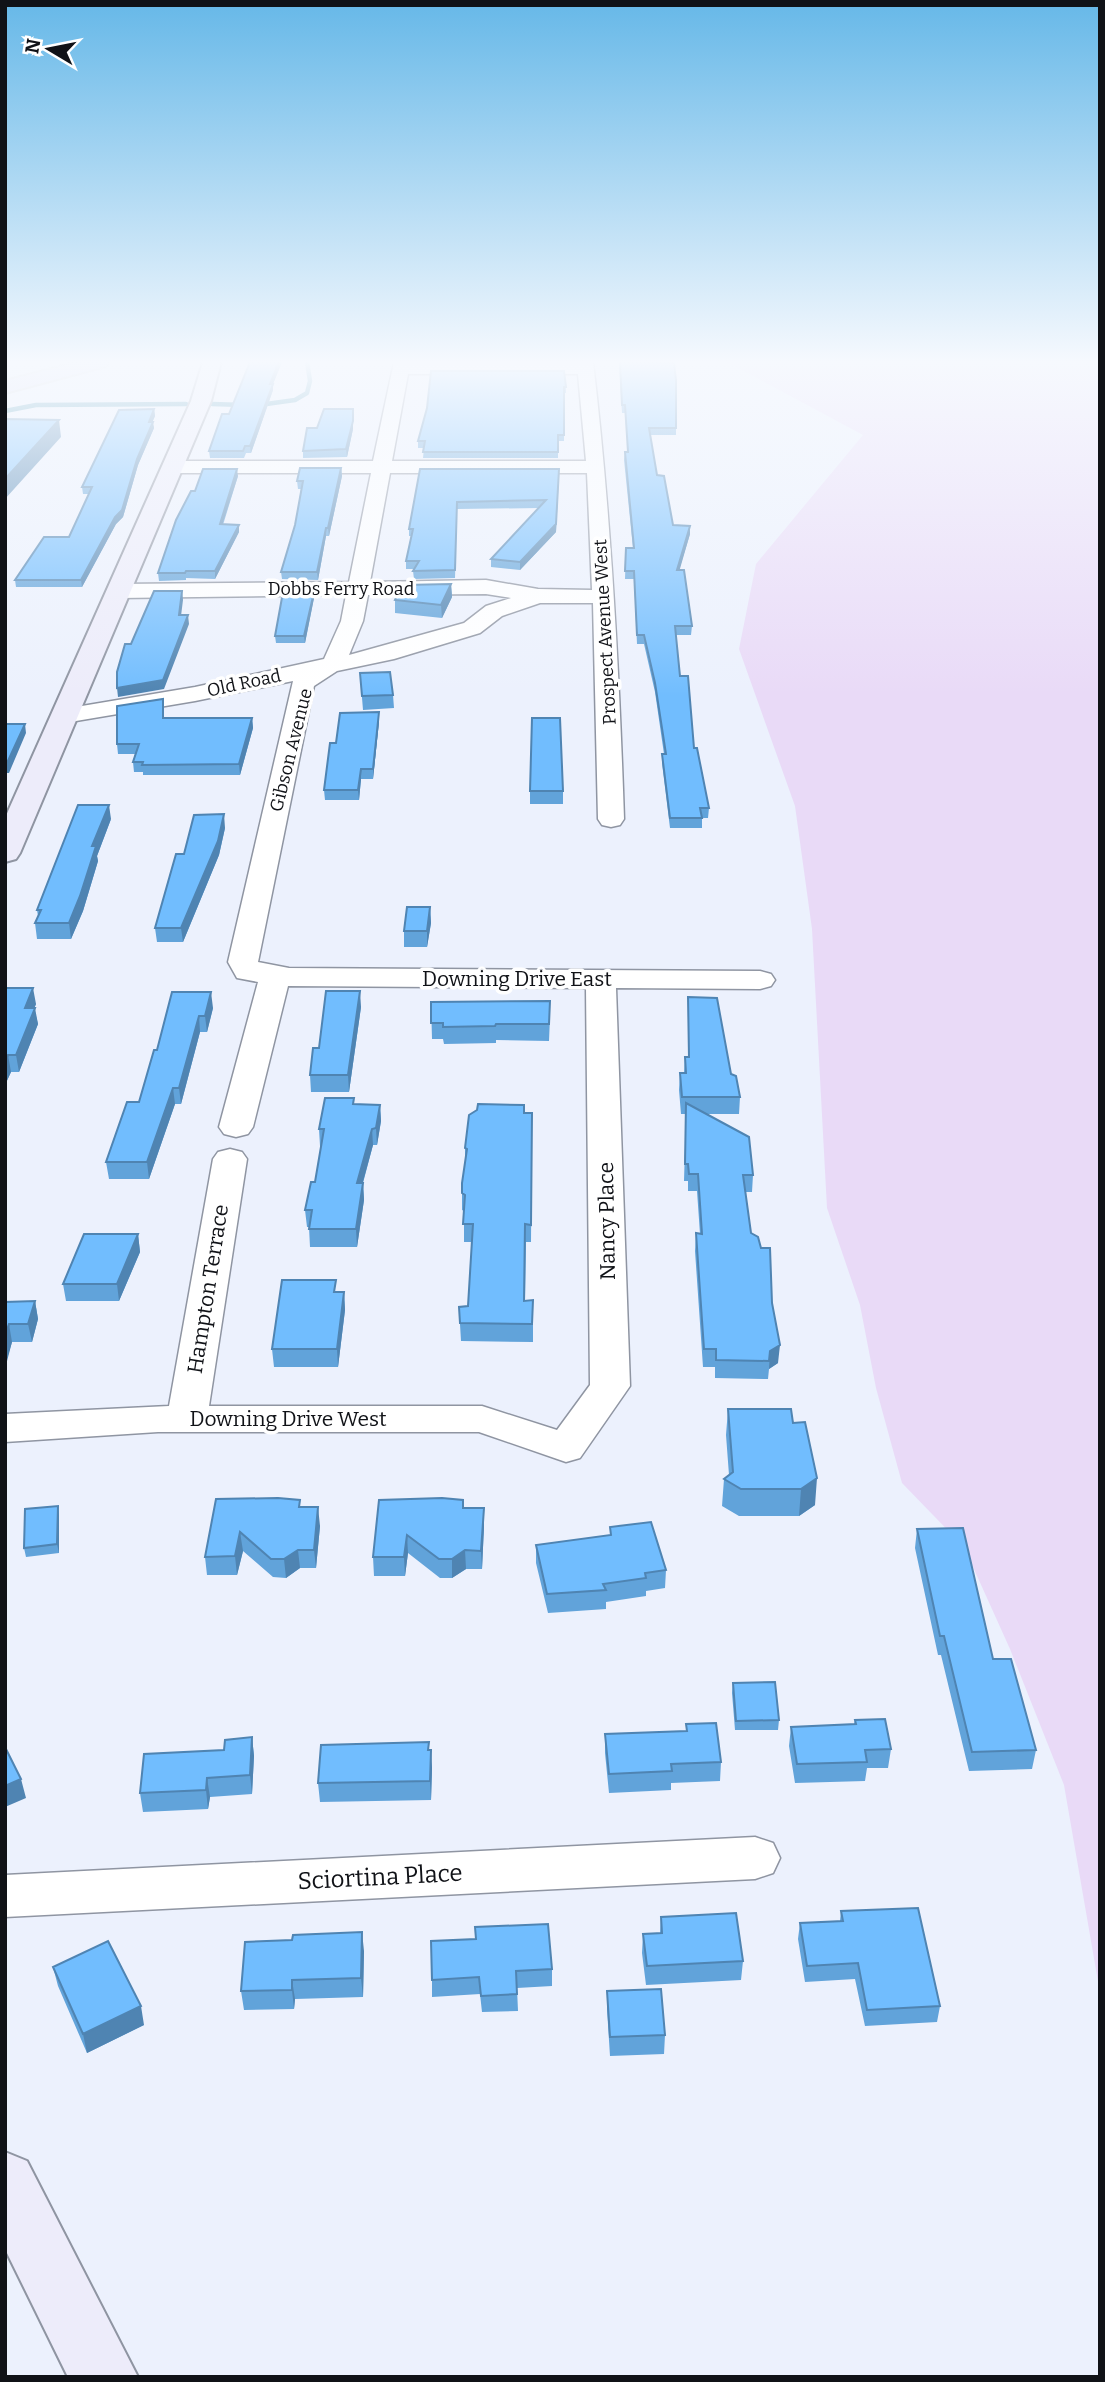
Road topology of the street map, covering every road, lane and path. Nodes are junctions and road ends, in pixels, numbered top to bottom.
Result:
1 (170, 473) edge
2 (379, 473) edge
3 (596, 473) edge
4 (356, 589) junction
5 (119, 590) junction
6 (538, 596) junction
7 (603, 597) junction
8 (330, 665) junction
9 (64, 716) junction
10 (611, 819) dead end
11 (5, 853) edge
12 (275, 976) junction
13 (601, 979) junction
14 (760, 980) dead end
15 (187, 1419) junction
16 (5, 1428) edge
17 (566, 1448) joint
18 (755, 1858) dead end
19 (5, 1896) edge
20 (5, 2182) edge
21 (104, 2377) edge

1 - 5 main road
2 - 4 street, Gibson Avenue
3 - 7 street, Prospect Avenue West
4 - 5 street, Dobbs Ferry Road
4 - 6 street, Dobbs Ferry Road
4 - 8 street, Gibson Avenue
5 - 9 main road
6 - 7 street, Dobbs Ferry Road
6 - 8 street, Old Road
7 - 10 street, Prospect Avenue West
8 - 9 street, Old Road
8 - 12 street, Gibson Avenue
9 - 11 main road
12 - 13 street, Downing Drive East
12 - 15 street, Hampton Terrace
13 - 14 street, Downing Drive East
13 - 17 street, Nancy Place
15 - 16 street, Downing Drive West
15 - 17 street, Downing Drive West
18 - 19 street, Sciortina Place
20 - 21 main road

